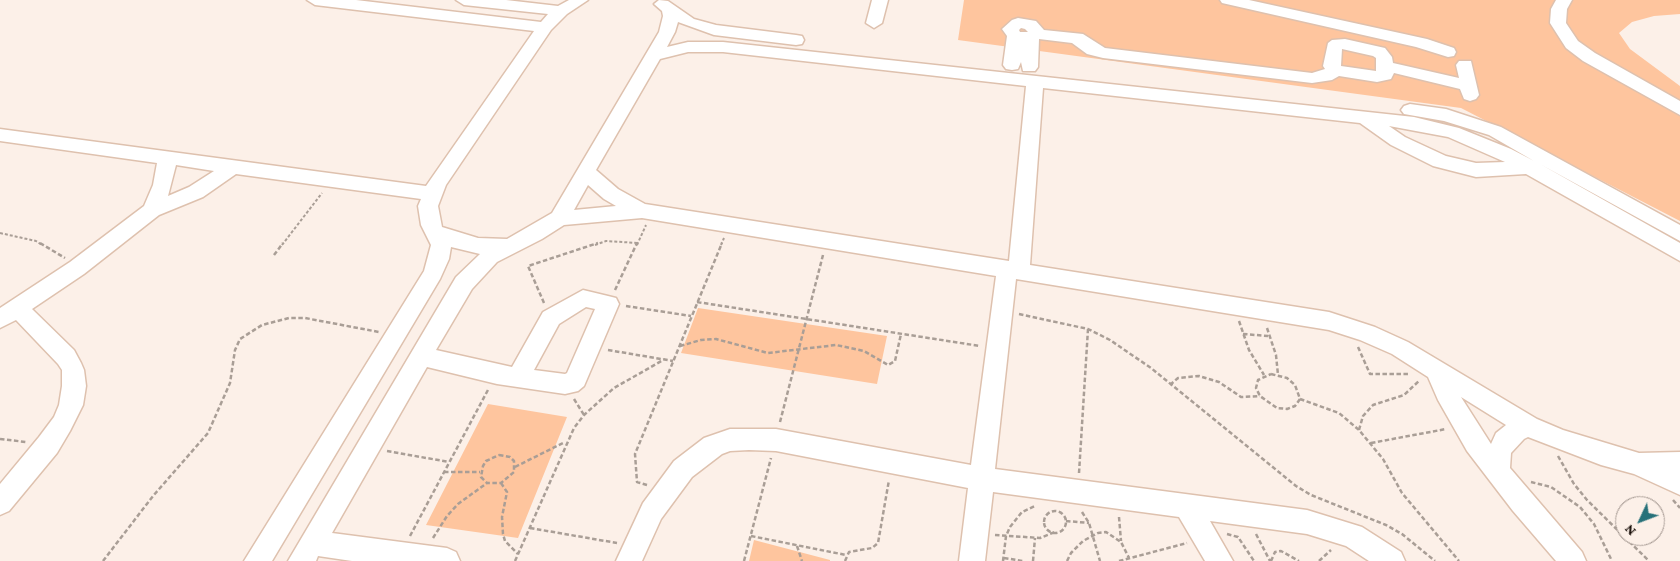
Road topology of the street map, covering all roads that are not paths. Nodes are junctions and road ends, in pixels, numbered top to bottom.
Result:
1 (315, 0) edge
2 (464, 0) edge
3 (580, 0) edge
4 (880, 0) edge
5 (1228, 0) edge
6 (1564, 0) edge
7 (663, 4) edge
8 (561, 11) junction
9 (874, 23) dead end
10 (545, 27) junction
11 (737, 41) junction
12 (1448, 52) dead end
13 (655, 55) junction
14 (1465, 65) dead end
15 (1385, 66) junction
16 (1336, 70) junction
17 (1025, 71) junction
18 (1432, 77) junction
19 (1680, 110) edge
20 (1430, 112) junction
21 (1365, 118) junction
22 (0, 135) edge
23 (168, 157) junction
24 (234, 166) junction
25 (1532, 167) junction
26 (586, 172) junction
27 (432, 194) junction
28 (152, 210) junction
29 (647, 212) junction
30 (559, 218) junction
31 (437, 233) junction
32 (1680, 234) edge
33 (511, 246) junction
34 (1680, 252) edge
35 (1013, 270) junction
36 (9, 314) edge
37 (420, 356) junction
38 (1428, 369) junction
39 (507, 375) junction
40 (1528, 426) junction
41 (1680, 463) edge
42 (1638, 464) junction
43 (1501, 474) junction
44 (983, 480) junction
45 (1680, 484) edge
46 (0, 504) edge
47 (1187, 506) junction
48 (306, 552) edge
49 (632, 554) edge
50 (422, 558) edge
51 (257, 561) edge
52 (972, 561) edge
53 (1220, 561) edge
54 (1392, 561) edge
55 (1573, 561) edge

1 - 10 street
2 - 8 street
3 - 8 street
4 - 9 street
5 - 12 street
6 - 19 street
7 - 11 street
7 - 13 street
8 - 10 street
10 - 27 street
11 - 13 street
11 - 17 street
11 - 17 street
13 - 26 street
14 - 18 street
15 - 16 street
15 - 16 street
15 - 18 street
16 - 17 street
17 - 20 street
17 - 21 street
17 - 35 street
18 - 20 street
20 - 32 street
21 - 25 street
21 - 25 street
22 - 23 street
23 - 24 street
23 - 28 street
24 - 27 street
24 - 28 street
25 - 34 street
26 - 29 street
26 - 30 street
27 - 31 street
28 - 36 street
29 - 30 street
29 - 35 street
30 - 33 street
31 - 33 street
31 - 51 street
33 - 37 street
35 - 38 street
35 - 44 street
36 - 46 street
37 - 39 street
37 - 48 street
38 - 40 street
38 - 43 street
39 - 39 street
40 - 42 street
40 - 43 street
41 - 42 street
42 - 45 street
43 - 55 street
44 - 47 street
44 - 49 street
44 - 52 street
47 - 53 street
47 - 54 street
48 - 50 street

